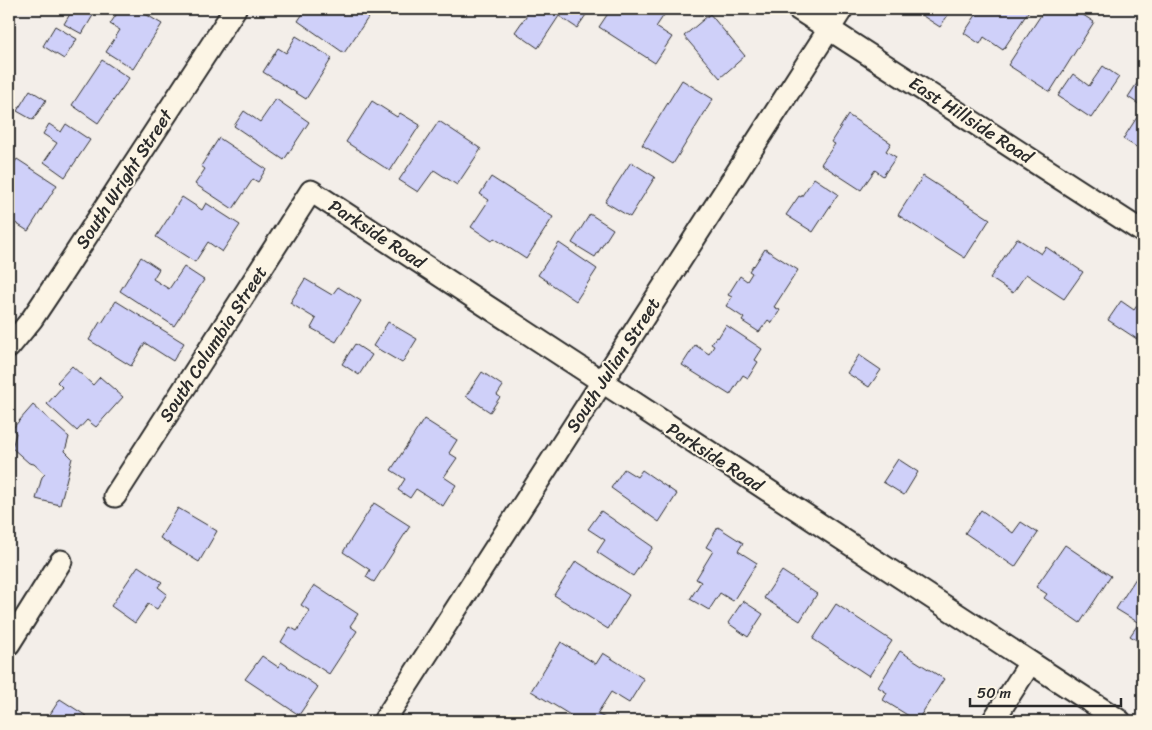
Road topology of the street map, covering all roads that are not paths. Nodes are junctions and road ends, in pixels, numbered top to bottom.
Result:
1 (235, 9) edge
2 (798, 9) edge
3 (842, 9) edge
4 (829, 28) junction
5 (311, 192) joint
6 (1143, 232) edge
7 (9, 347) edge
8 (602, 383) junction
9 (115, 496) dead end
10 (61, 561) dead end
11 (9, 644) edge
12 (1030, 663) junction
13 (384, 721) edge
14 (993, 721) edge
15 (1120, 721) edge

1 - 7 street, South Wright Street
2 - 4 street, East Hillside Road
3 - 4 street, South Julian Street
4 - 6 street, East Hillside Road
4 - 8 street, South Julian Street
5 - 8 street, Parkside Road
5 - 9 street, South Columbia Street
8 - 12 street, Parkside Road
8 - 13 street, South Julian Street
10 - 11 street
12 - 14 street
12 - 15 street, Parkside Road

